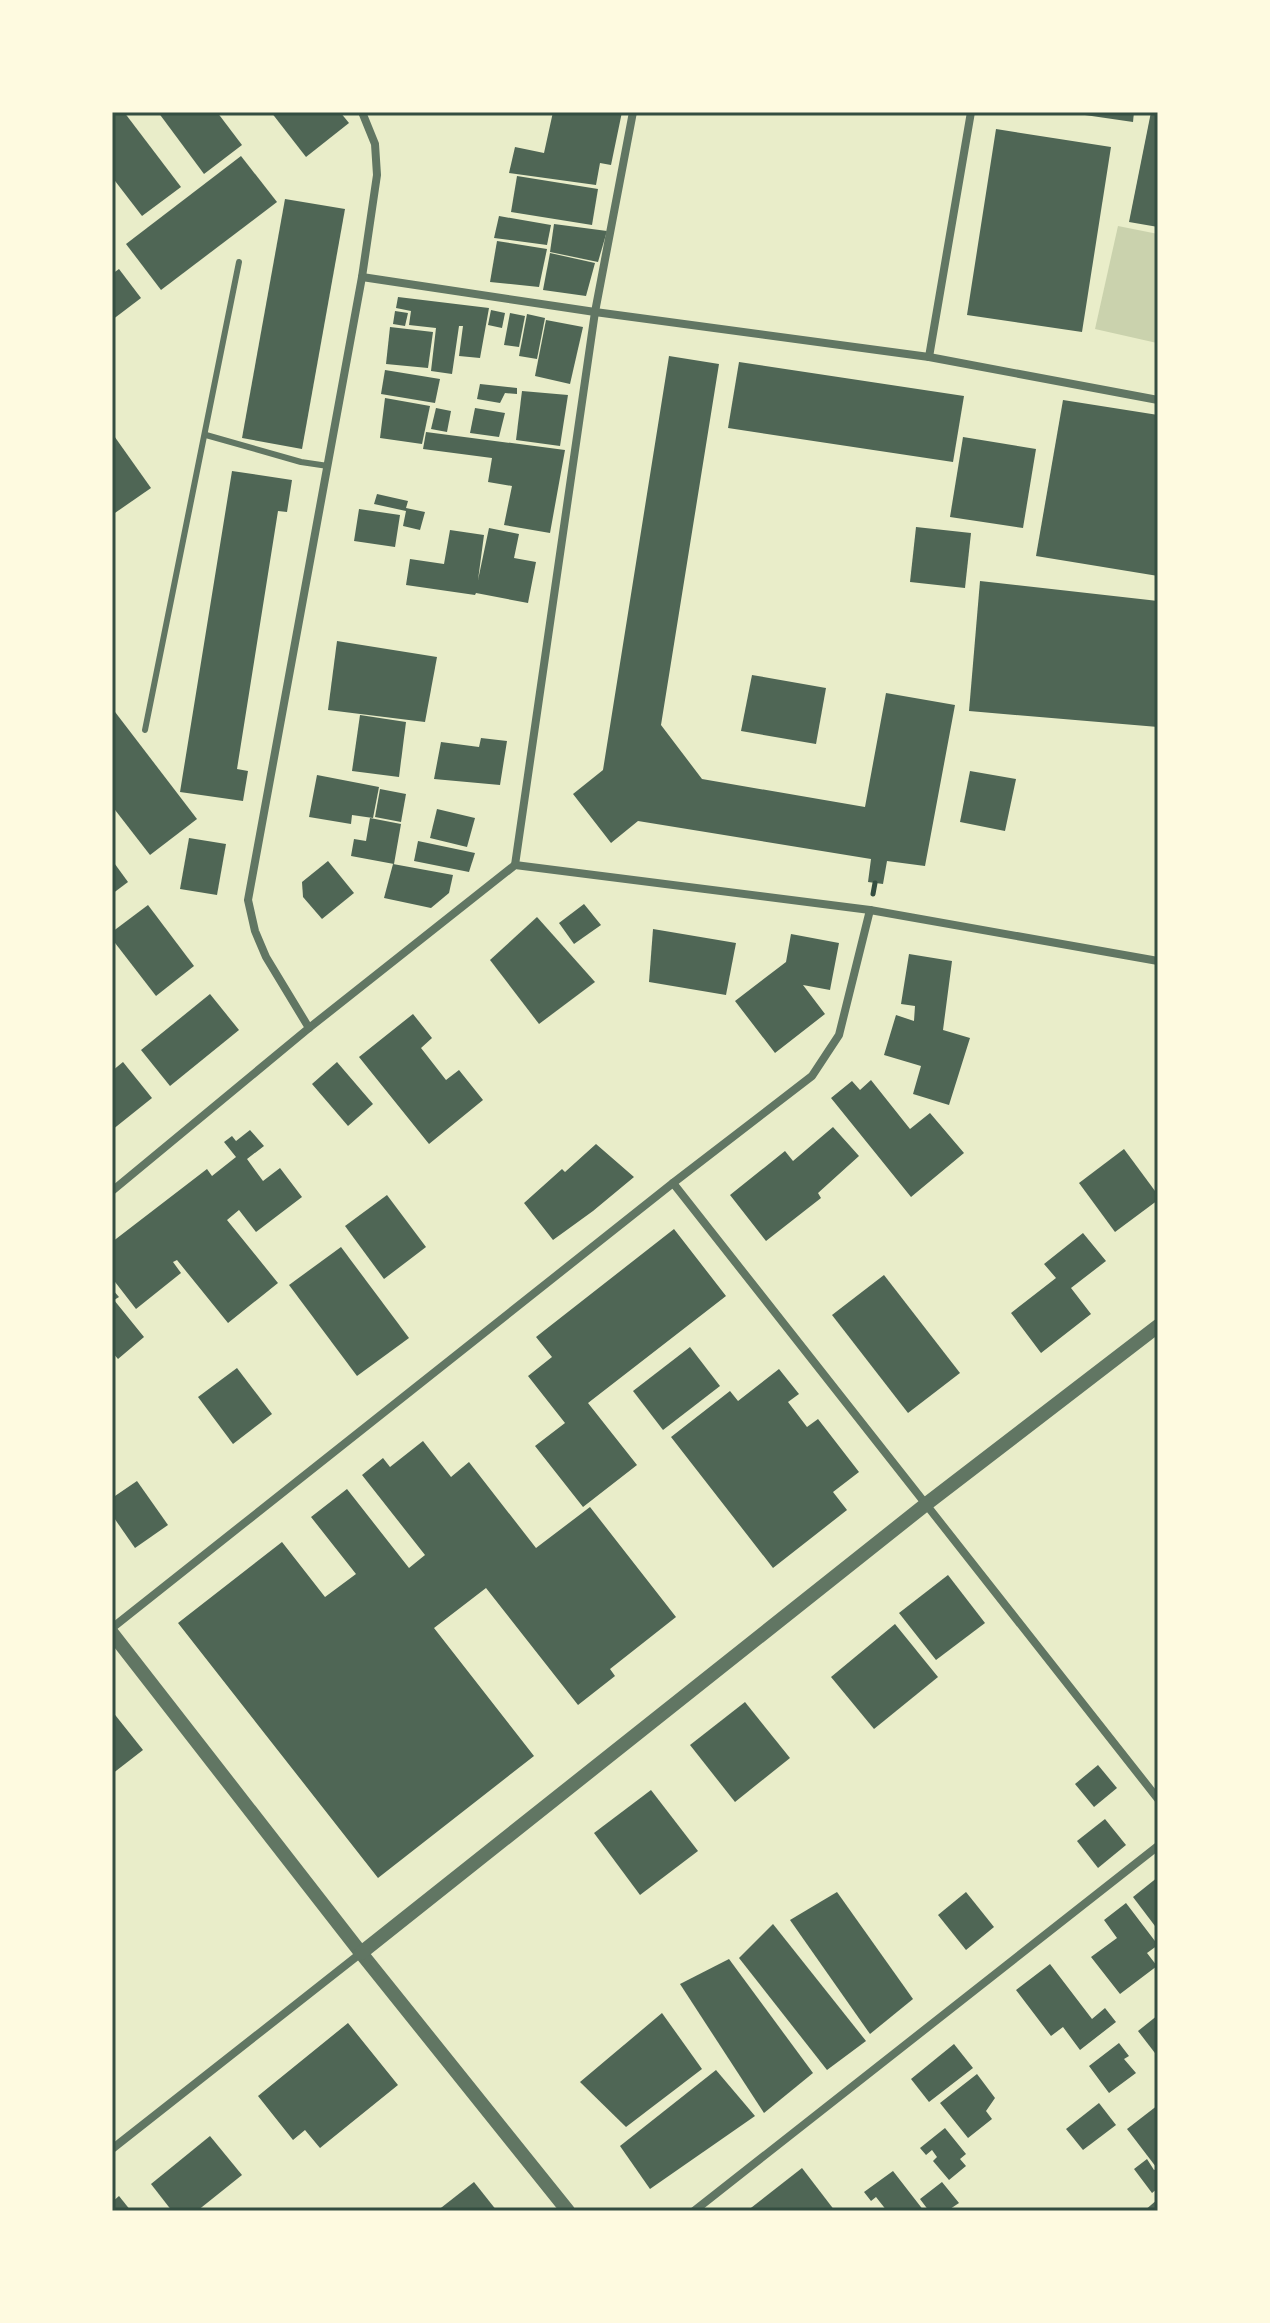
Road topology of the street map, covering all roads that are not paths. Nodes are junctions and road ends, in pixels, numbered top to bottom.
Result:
1 (362, 112) edge
2 (633, 112) edge
3 (971, 112) edge
4 (239, 262) dead end
5 (362, 277) junction
6 (595, 312) junction
7 (929, 357) junction
8 (1158, 400) edge
9 (206, 435) junction
10 (328, 466) junction
11 (145, 730) dead end
12 (515, 865) junction
13 (870, 910) junction
14 (1158, 961) edge
15 (309, 1028) junction
16 (673, 1183) junction
17 (112, 1191) edge
18 (1158, 1326) edge
19 (925, 1505) junction
20 (112, 1631) edge
21 (1158, 1799) edge
22 (1158, 1846) edge
23 (361, 1953) junction
24 (112, 2149) edge
25 (568, 2211) edge
26 (694, 2211) edge

1 - 5 street
2 - 6 street
3 - 7 street
4 - 9 lane
5 - 6 street
5 - 10 street
6 - 7 street
6 - 12 street
7 - 8 street
9 - 10 lane
9 - 11 lane
10 - 15 street
12 - 13 street
12 - 15 street
13 - 14 street
13 - 16 street
15 - 17 street
16 - 19 street
16 - 20 street
18 - 19 street
19 - 21 street
19 - 23 street
20 - 23 street
22 - 26 street
23 - 24 street
23 - 25 street

